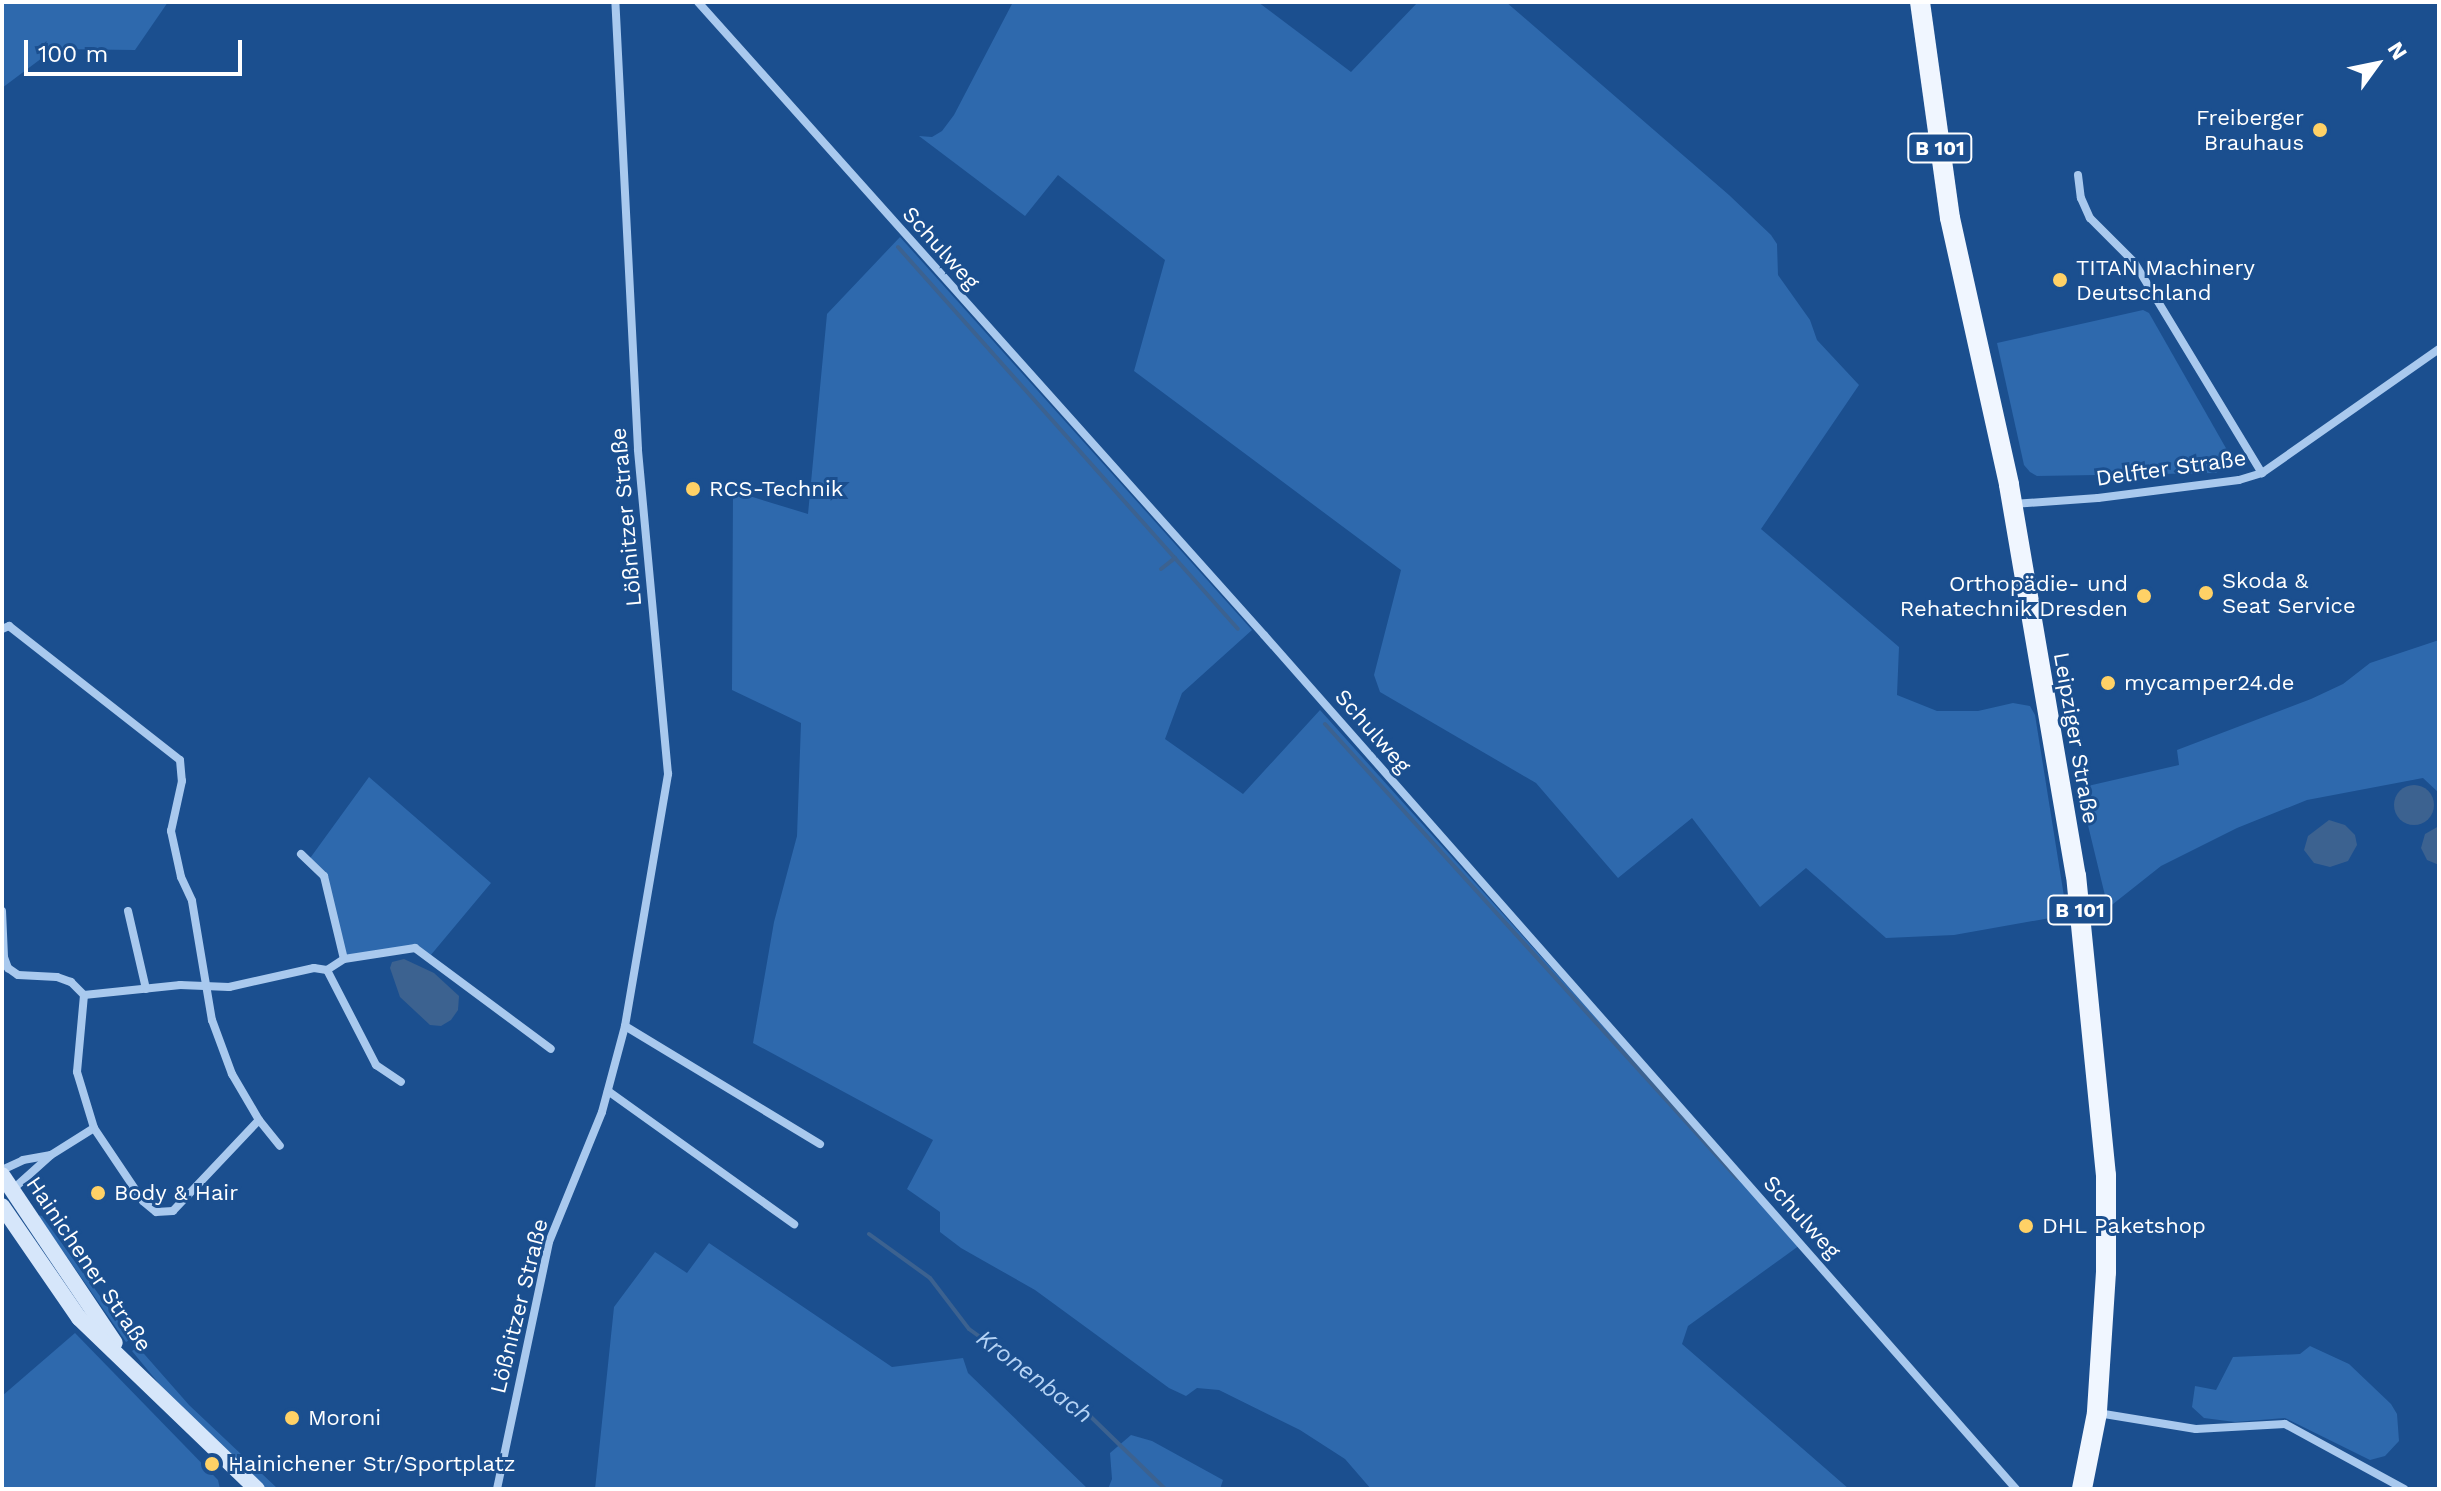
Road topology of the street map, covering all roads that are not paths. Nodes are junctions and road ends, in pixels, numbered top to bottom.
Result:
1 (615, 2) edge
2 (698, 2) edge
3 (1920, 2) edge
4 (2078, 175) dead end
5 (2439, 349) edge
6 (2262, 473) junction
7 (2013, 504) junction
8 (2, 629) edge
9 (301, 854) dead end
10 (2, 911) edge
11 (128, 911) dead end
12 (344, 959) junction
13 (327, 970) junction
14 (205, 988) junction
15 (146, 989) junction
16 (84, 995) junction
17 (625, 1026) junction
18 (551, 1049) dead end
19 (401, 1082) dead end
20 (608, 1091) junction
21 (259, 1120) junction
22 (94, 1128) junction
23 (820, 1144) dead end
24 (280, 1146) dead end
25 (51, 1155) junction
26 (2, 1173) edge
27 (7, 1193) edge
28 (2, 1206) edge
29 (794, 1224) dead end
30 (139, 1376) junction
31 (2097, 1413) junction
32 (257, 1489) edge
33 (497, 1489) edge
34 (2016, 1489) edge
35 (2082, 1489) edge
36 (2404, 1489) edge

1 - 17 street, Lößnitzer Straße
2 - 34 street, Schulweg
3 - 7 main road, Leipziger Straße / B 101
4 - 6 street
5 - 6 street, Delfter Straße
6 - 7 street, Delfter Straße
7 - 31 main road, Leipziger Straße / B 101
8 - 14 street
9 - 12 street
10 - 16 street
11 - 15 street
12 - 13 street
12 - 18 street
13 - 14 street
13 - 19 street
14 - 15 street
14 - 21 street
15 - 16 street
16 - 22 street
17 - 20 street, Lößnitzer Straße
17 - 23 street
20 - 29 street
20 - 33 street, Lößnitzer Straße
21 - 22 street
21 - 24 street
22 - 25 street
25 - 26 street
25 - 27 street
26 - 27 main road, Hainichener Straße
27 - 30 main road, Hainichener Straße
28 - 30 main road, Hainichener Straße
30 - 32 main road, Hainichener Straße
31 - 35 main road, Leipziger Straße / B 101
31 - 36 street

